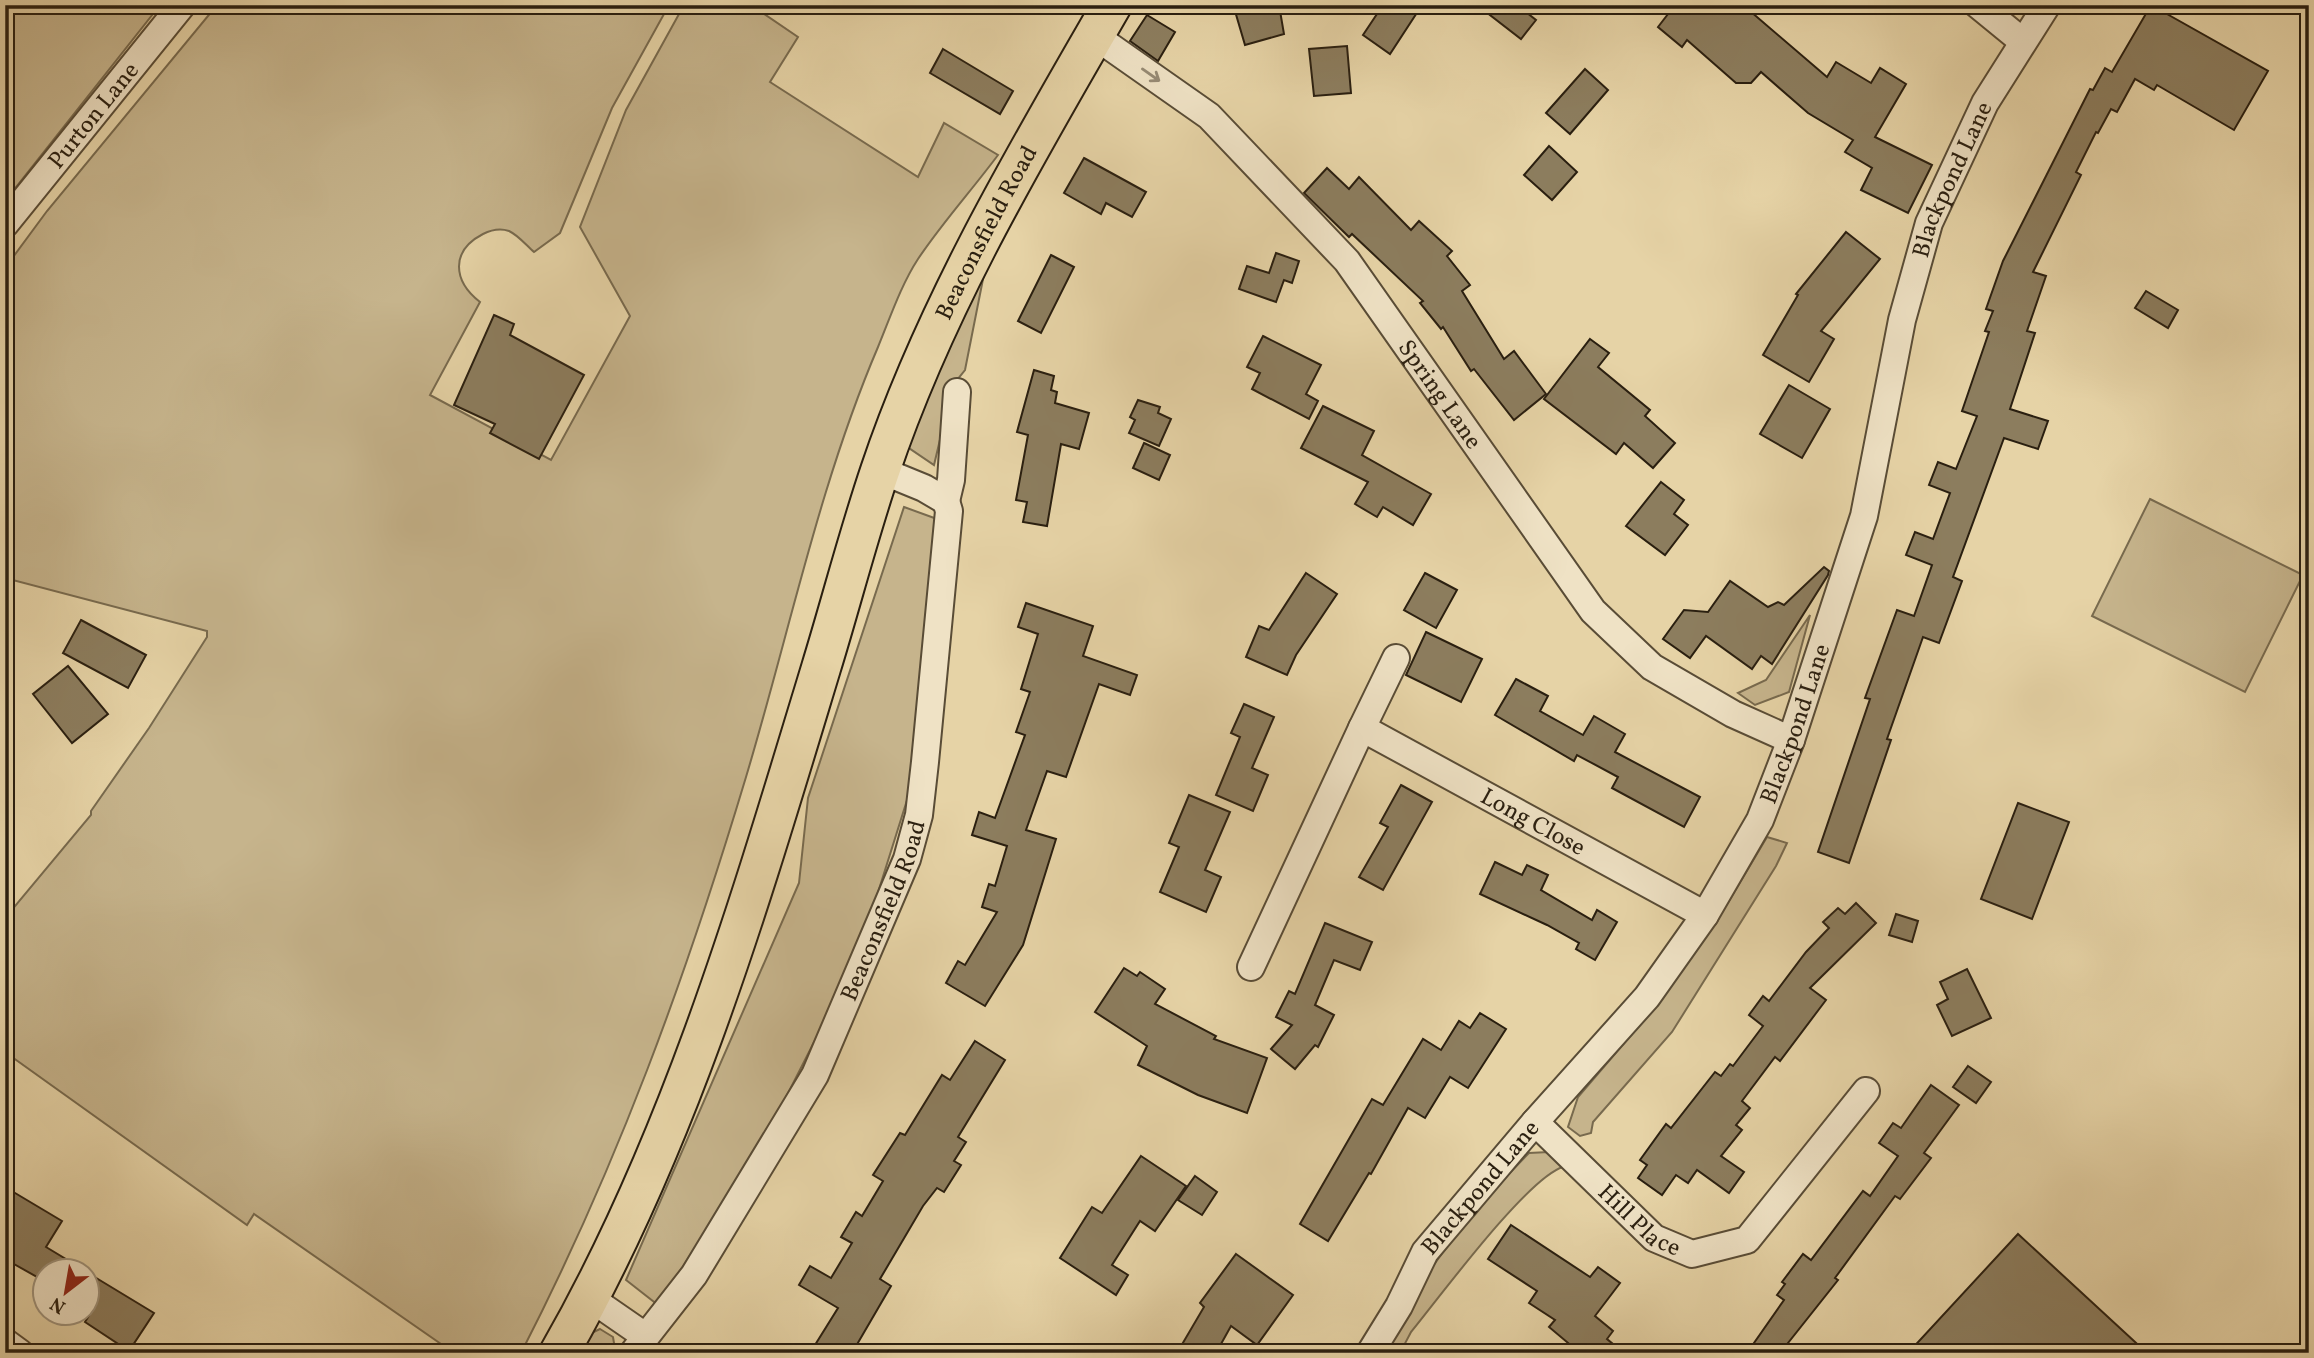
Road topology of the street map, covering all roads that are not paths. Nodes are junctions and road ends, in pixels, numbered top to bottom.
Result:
1 (183, 5) edge
2 (1978, 5) edge
3 (2047, 5) edge
4 (1103, 20) edge
5 (2022, 41) junction
6 (5, 224) edge
7 (957, 392) dead end
8 (880, 470) junction
9 (946, 501) junction
10 (1396, 658) dead end
11 (1362, 728) junction
12 (1791, 740) junction
13 (1705, 915) junction
14 (1251, 967) dead end
15 (1866, 1091) dead end
16 (1535, 1122) junction
17 (590, 1298) junction
18 (5, 1342) edge
19 (639, 1344) edge
20 (20, 1353) edge
21 (559, 1353) edge
22 (1370, 1353) edge

1 - 6 street, Purton Lane
2 - 5 street
3 - 5 street, Blackpond Lane
4 - 8 main road, Beaconsfield Road
4 -> 12 street, Spring Lane
5 - 12 street, Blackpond Lane
7 - 9 street, Beaconsfield Road
8 - 9 street
8 - 17 main road, Beaconsfield Road
9 - 19 street, Beaconsfield Road
10 - 11 street
11 - 13 street, Long Close
11 - 14 street
12 - 13 street, Blackpond Lane
13 - 16 street, Blackpond Lane
15 - 16 street, Hill Place
16 - 22 street, Blackpond Lane
17 - 19 street, Beaconsfield Road
17 - 21 main road, Beaconsfield Road
18 - 20 street

